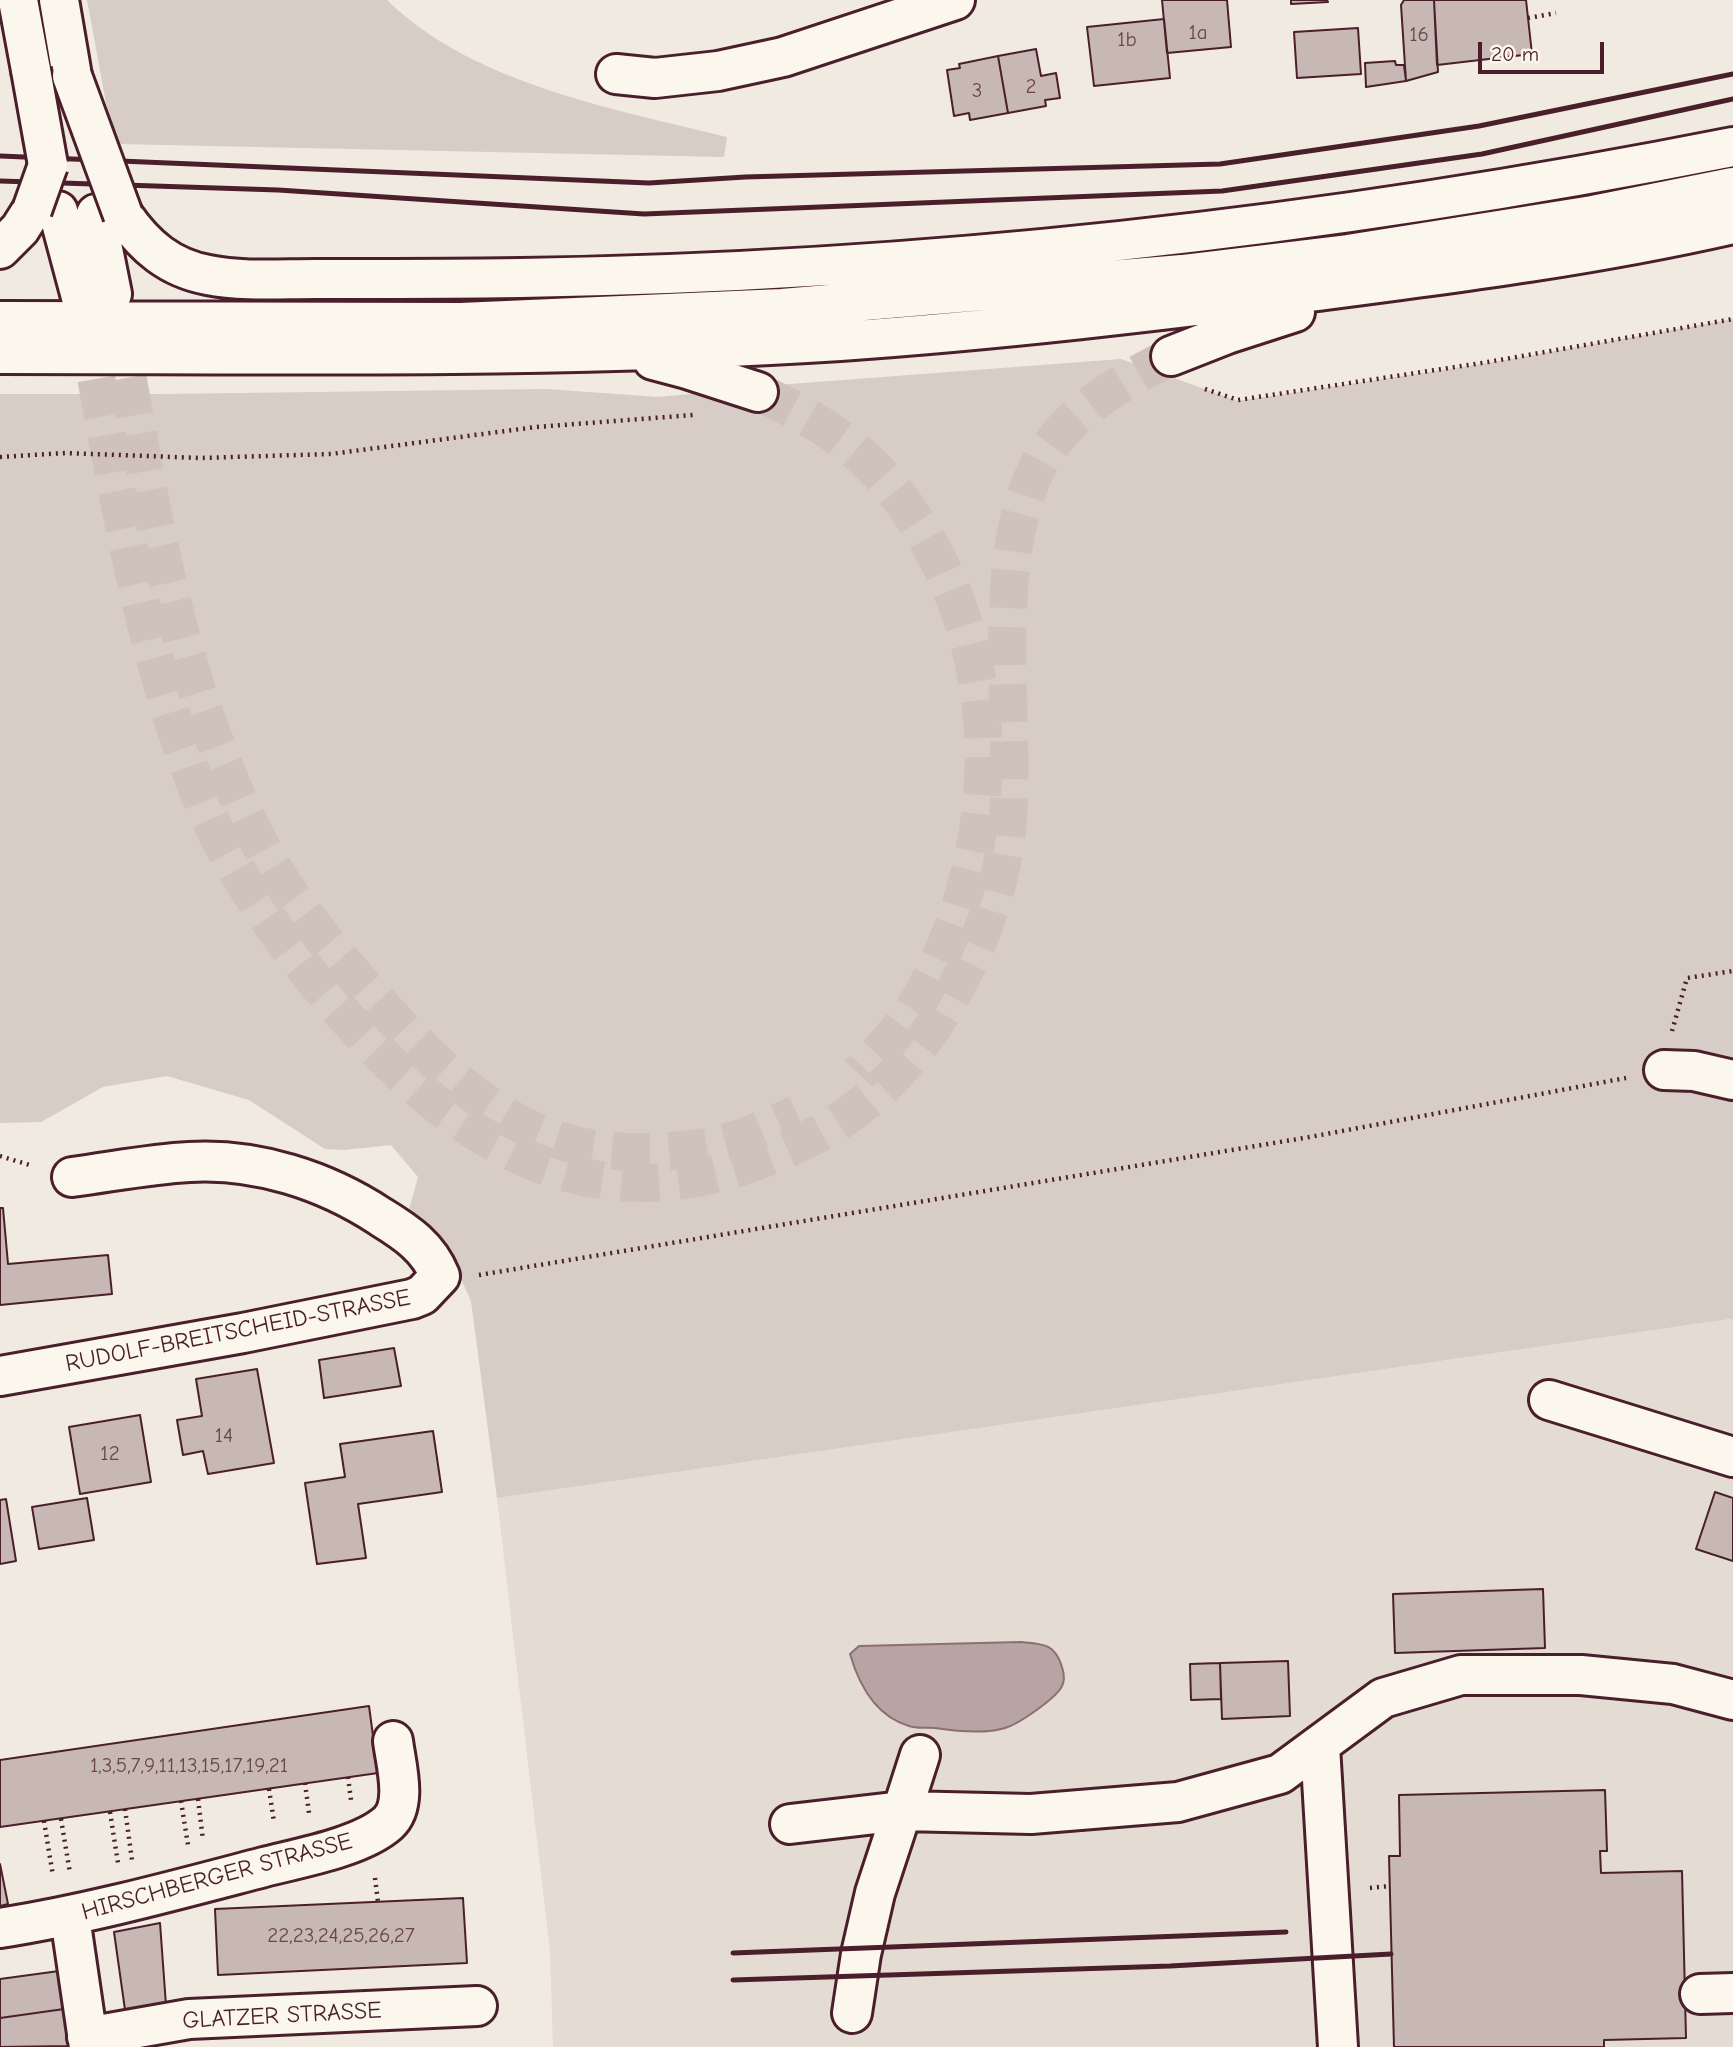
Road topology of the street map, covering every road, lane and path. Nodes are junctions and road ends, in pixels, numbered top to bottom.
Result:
1 (18, 0) edge
2 (59, 0) edge
3 (956, 0) edge
4 (1556, 13) dead end
5 (1528, 18) dead end
6 (616, 74) dead end
7 (1733, 147) edge
8 (1733, 187) edge
9 (45, 211) junction
10 (110, 215) junction
11 (1733, 224) edge
12 (0, 249) edge
13 (1406, 279) junction
14 (1733, 319) edge
15 (0, 321) edge
16 (614, 351) junction
17 (0, 354) edge
18 (1171, 356) tunnel mouth
19 (1199, 386) dead end
20 (758, 392) tunnel mouth
21 (694, 415) dead end
22 (0, 457) edge
23 (1733, 971) edge
24 (1664, 1070) junction
25 (1729, 1083) edge
26 (72, 1178) dead end
27 (440, 1276) junction
28 (0, 1376) edge
29 (1549, 1400) dead end
30 (1733, 1457) edge
31 (1733, 1700) edge
32 (394, 1741) dead end
33 (1320, 1746) junction
34 (920, 1755) dead end
35 (125, 1809) dead end
36 (902, 1811) junction
37 (110, 1812) dead end
38 (61, 1819) dead end
39 (44, 1821) dead end
40 (790, 1824) dead end
41 (131, 1901) junction
42 (69, 1917) junction
43 (0, 1928) edge
44 (477, 2006) dead end
45 (852, 2013) dead end
46 (88, 2042) edge
47 (1329, 2045) edge

1 - 9 main road, bridge
2 - 10 main road, bridge
3 - 6 main road
4 - 5 path
7 - 10 main road
8 - 15 main road
9 - 10 main road
9 - 12 main road
11 - 13 main road
13 - 16 main road
13 - 18 main road
14 - 19 path
16 - 17 main road
16 - 20 main road
21 - 22 path
23 - 24 path
24 - 25 main road
24 - 27 path
26 - 27 main road, RUDOLF-BREITSCHEID-STRASSE
27 - 28 main road, RUDOLF-BREITSCHEID-STRASSE
29 - 30 main road
31 - 33 main road
32 - 41 main road, HIRSCHBERGER STRASSE
33 - 36 main road
33 - 47 main road
34 - 36 main road
35 - 41 path
36 - 40 main road
36 - 45 main road
37 - 41 path
38 - 42 path
39 - 42 path
41 - 42 main road, HIRSCHBERGER STRASSE
42 - 43 main road, HIRSCHBERGER STRASSE
42 - 46 main road, GLATZER STRASSE
44 - 46 main road, GLATZER STRASSE

